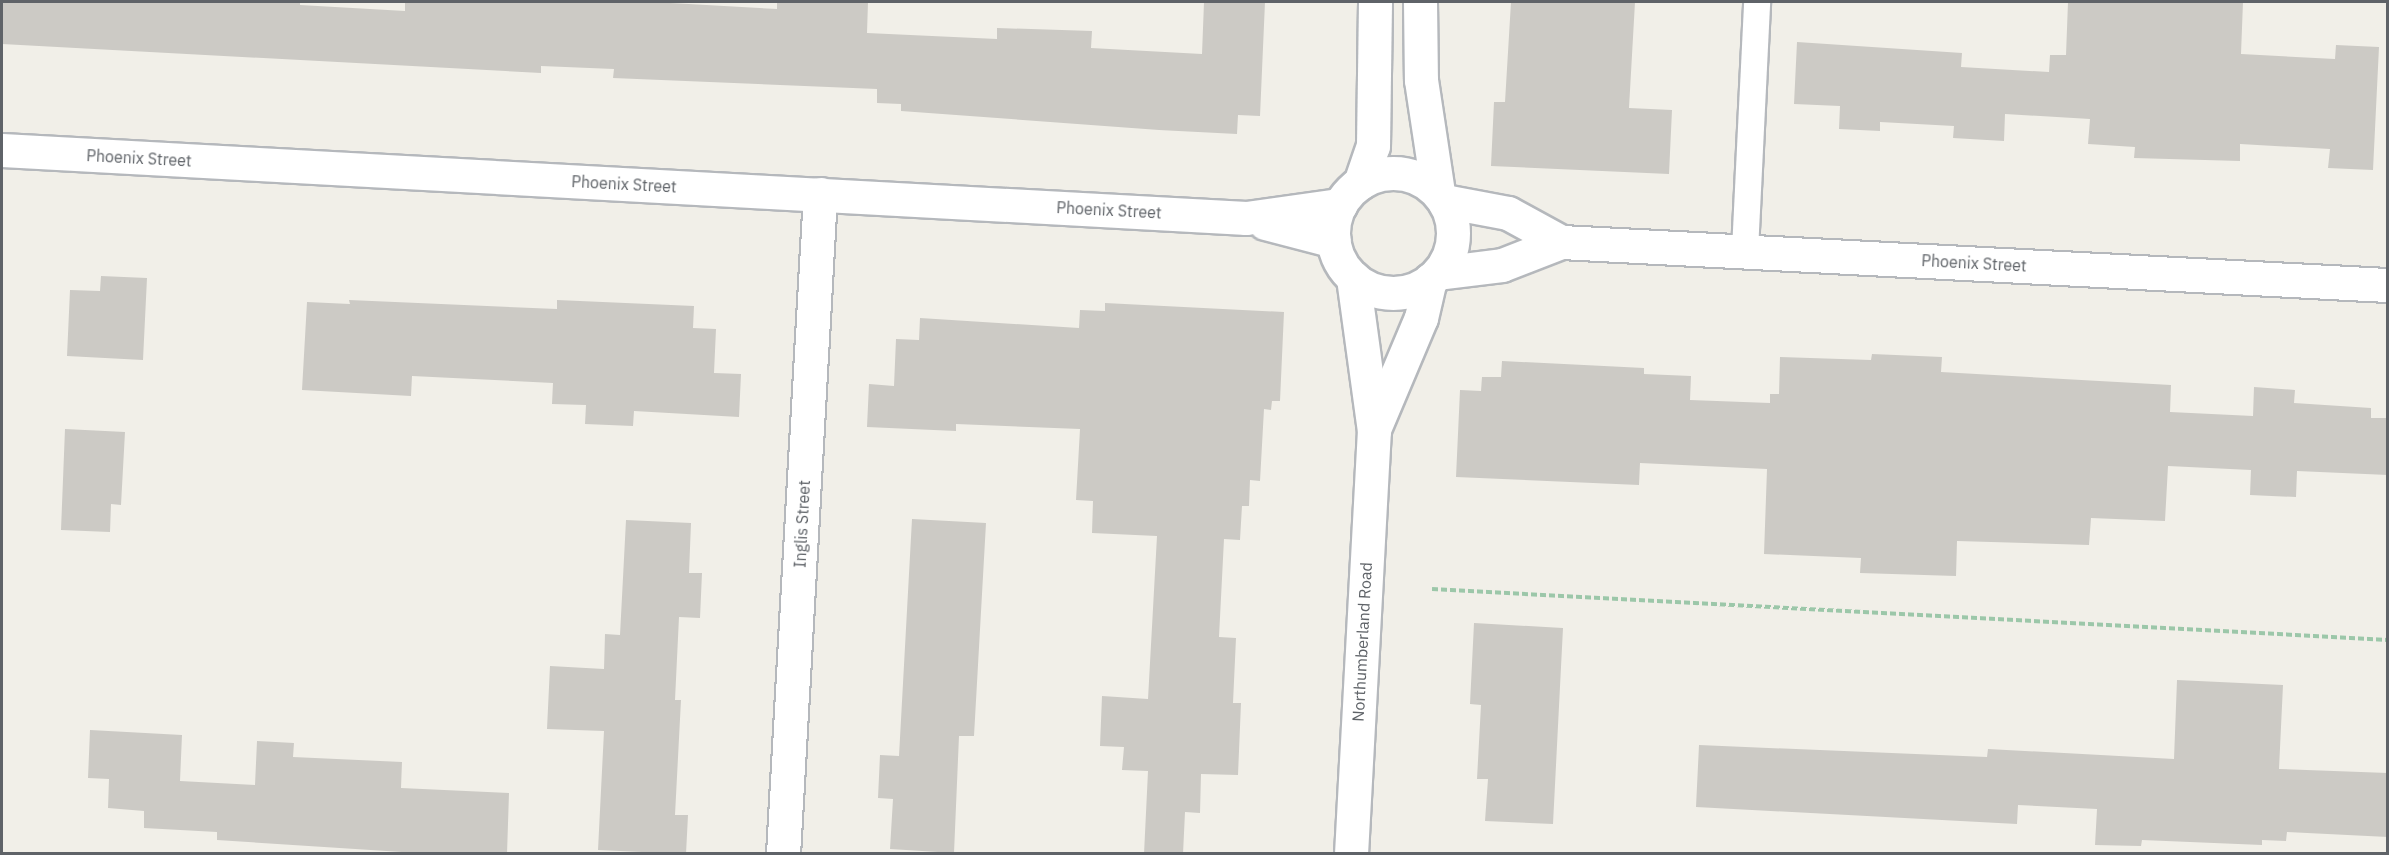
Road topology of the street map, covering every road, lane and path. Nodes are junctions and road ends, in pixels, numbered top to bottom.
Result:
1 (1375, 2) edge
2 (1420, 2) edge
3 (1757, 2) edge
4 (2, 150) edge
5 (820, 194) junction
6 (1350, 194) junction
7 (1441, 196) junction
8 (1246, 218) junction
9 (1334, 241) junction
10 (1561, 242) junction
11 (1745, 251) junction
12 (1434, 276) junction
13 (1353, 277) junction
14 (2388, 285) edge
15 (1374, 431) junction
16 (1432, 589) dead end
17 (2388, 640) edge
18 (783, 854) edge
19 (1351, 854) edge

1 - 6 street
2 - 7 street
3 - 11 lane
4 - 5 street, Phoenix Street
5 - 8 street, Phoenix Street
5 - 18 street, Inglis Street
6 - 7 street
6 - 8 street, Phoenix Street
6 - 9 street
7 - 10 street, Phoenix Street
7 - 12 street
8 - 9 street, Phoenix Street
9 - 13 street
10 - 11 street, Phoenix Street
10 - 12 street, Phoenix Street
11 - 14 street, Phoenix Street
12 - 13 street
12 - 15 street, Northumberland Road
13 - 15 street, Northumberland Road
15 - 19 street, Northumberland Road
16 - 17 path

